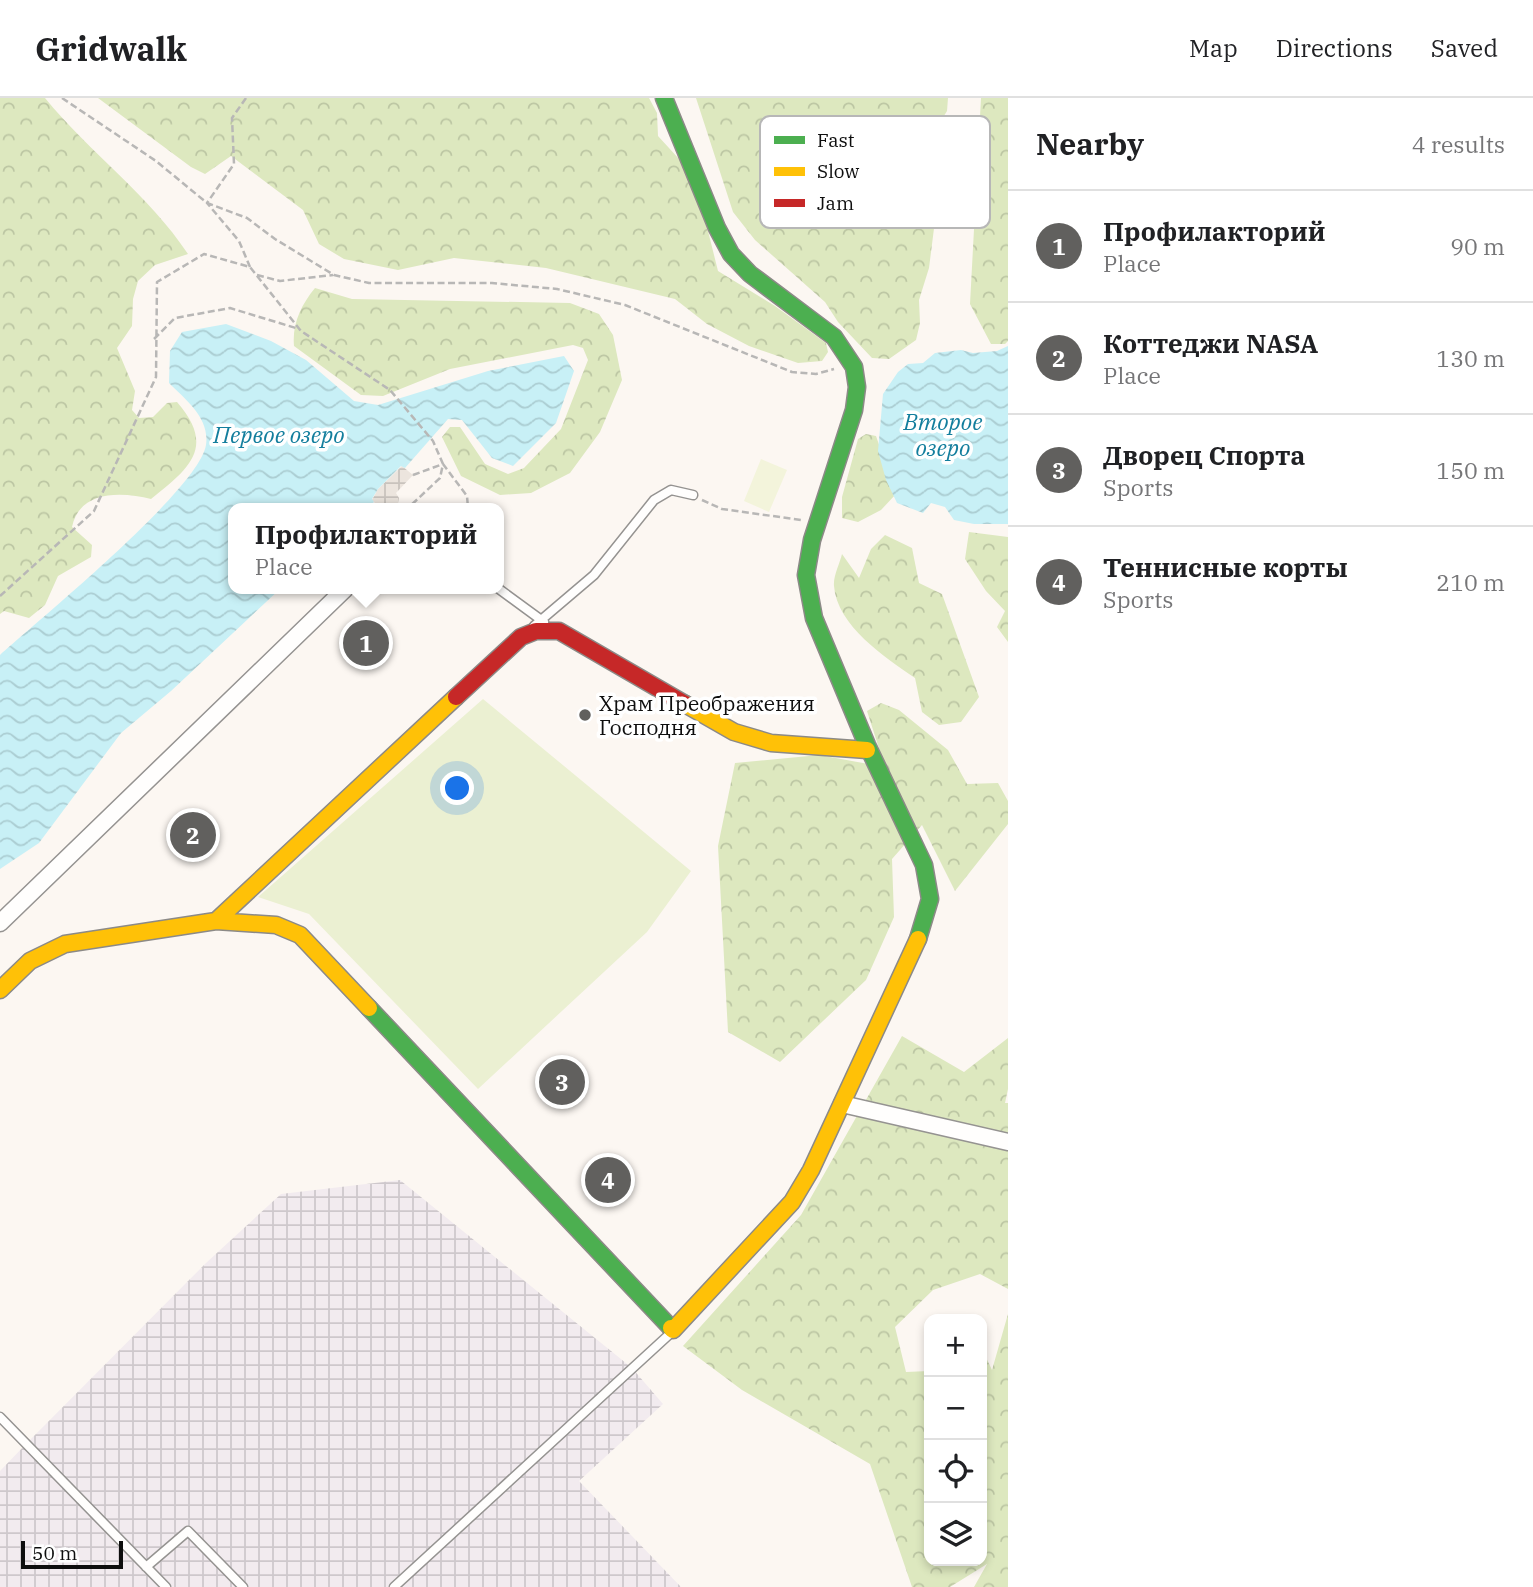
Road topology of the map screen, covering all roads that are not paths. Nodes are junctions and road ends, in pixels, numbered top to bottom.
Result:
1 (664, 98) edge
2 (693, 495) road end
3 (504, 593) edge
4 (340, 594) edge
5 (541, 620) junction
6 (559, 631) junction
7 (521, 637) junction
8 (867, 750) junction
9 (216, 921) junction
10 (0, 923) edge
11 (0, 990) edge
12 (842, 1104) junction
13 (1008, 1142) edge
14 (673, 1330) junction
15 (0, 1417) edge
16 (146, 1567) junction
17 (166, 1587) edge
18 (243, 1587) edge
19 (394, 1587) edge

1 - 8 street
2 - 5 lane
3 - 5 lane
4 - 10 street
5 - 6 lane
5 - 7 lane
6 - 7 street
6 - 8 street
7 - 9 street
8 - 12 street
9 - 11 street
9 - 14 street
12 - 13 street
12 - 14 street
14 - 19 lane
15 - 16 lane
16 - 17 lane
16 - 18 lane

